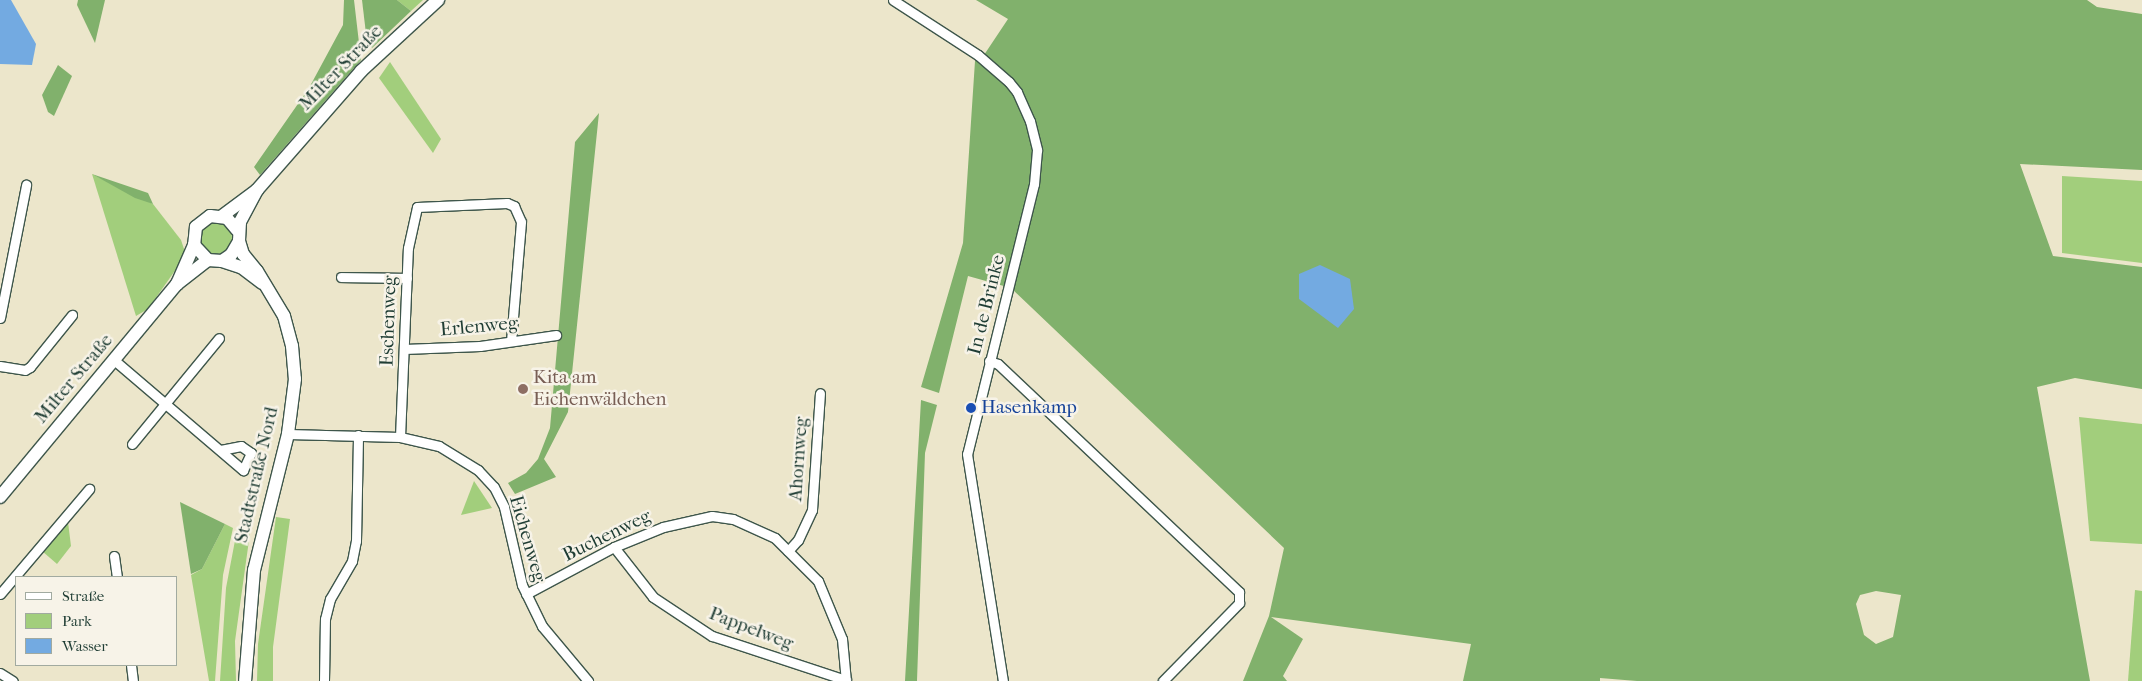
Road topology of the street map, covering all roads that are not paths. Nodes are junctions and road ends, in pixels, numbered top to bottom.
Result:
1 (438, 0) edge
2 (894, 0) edge
3 (26, 185) dead end
4 (257, 190) junction
5 (222, 216) junction
6 (238, 236) junction
7 (194, 245) junction
8 (208, 260) junction
9 (222, 261) junction
10 (341, 277) dead end
11 (407, 278) junction
12 (177, 284) junction
13 (264, 284) junction
14 (72, 315) dead end
15 (0, 318) edge
16 (556, 335) dead end
17 (219, 338) dead end
18 (511, 341) junction
19 (404, 349) junction
20 (114, 360) junction
21 (989, 361) junction
22 (0, 366) edge
23 (820, 393) dead end
24 (165, 404) junction
25 (288, 434) junction
26 (358, 436) junction
27 (400, 437) junction
28 (132, 444) dead end
29 (220, 450) dead end
30 (89, 489) dead end
31 (0, 497) edge
32 (614, 547) junction
33 (788, 551) junction
34 (114, 556) dead end
35 (19, 576) edge
36 (117, 576) edge
37 (15, 580) edge
38 (0, 594) edge
39 (526, 594) junction
40 (131, 666) edge
41 (0, 673) edge
42 (13, 681) edge
43 (133, 681) edge
44 (245, 681) edge
45 (324, 681) edge
46 (588, 681) edge
47 (846, 681) edge
48 (1003, 681) edge
49 (1163, 681) edge

1 - 4 main road, Milter Straße
2 - 21 street, In de Brinke
3 - 15 street
4 - 5 main road, Milter Straße
4 - 6 main road, Milter Straße
5 - 6 main road
5 - 7 main road
6 - 9 main road
6 - 13 main road, Stadtstraße Nord
7 - 8 main road
7 - 12 main road, Milter Straße
8 - 9 main road
8 - 12 main road, Milter Straße
9 - 13 main road, Stadtstraße Nord
10 - 11 street
11 - 18 street, Eschenweg
11 - 19 street, Eschenweg
12 - 20 main road, Milter Straße
13 - 25 main road, Stadtstraße Nord
14 - 22 street
16 - 18 street, Erlenweg
17 - 24 street
18 - 19 street, Erlenweg
19 - 27 street, Eschenweg
20 - 24 street
20 - 31 main road, Milter Straße
21 - 48 street, In de Brinke
21 - 49 street
23 - 33 street, Ahornweg
24 - 28 street
24 - 29 street
25 - 26 street, Eichenweg
25 - 44 main road, Stadtstraße Nord
26 - 27 street, Eichenweg
26 - 45 street
27 - 39 street, Eichenweg
30 - 35 street
32 - 33 street, Buchenweg
32 - 39 street, Buchenweg
32 - 47 street, Pappelweg
33 - 47 street, Buchenweg
34 - 36 street
37 - 38 street
39 - 46 street, Eichenweg
40 - 43 street
41 - 42 street

